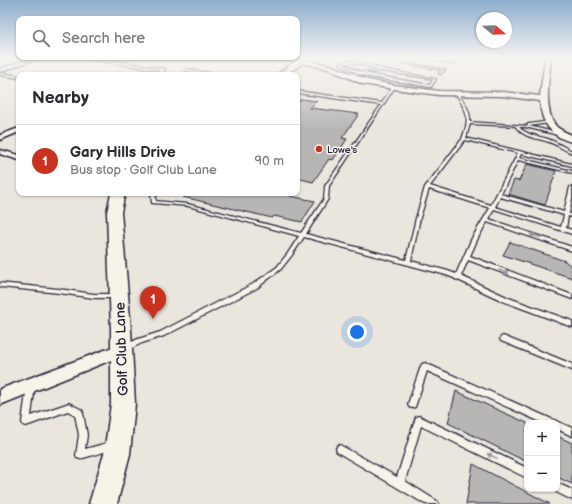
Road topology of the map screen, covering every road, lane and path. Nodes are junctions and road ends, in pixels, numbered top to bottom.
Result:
1 (365, 82) edge
2 (406, 82) edge
3 (434, 82) edge
4 (546, 82) edge
5 (431, 86) junction
6 (394, 87) junction
7 (300, 92) edge
8 (439, 93) junction
9 (457, 94) junction
10 (544, 99) junction
11 (382, 104) junction
12 (549, 122) junction
13 (468, 123) junction
14 (516, 126) junction
15 (525, 126) junction
16 (16, 131) edge
17 (0, 138) edge
18 (568, 138) edge
19 (464, 139) junction
20 (0, 152) edge
21 (572, 152) edge
22 (520, 153) junction
23 (16, 157) edge
24 (517, 158) junction
25 (572, 165) edge
26 (572, 172) edge
27 (427, 187) junction
28 (572, 187) edge
29 (499, 195) junction
30 (117, 196) edge
31 (153, 196) edge
32 (492, 207) junction
33 (565, 214) junction
34 (572, 216) edge
35 (486, 220) junction
36 (563, 229) junction
37 (572, 232) edge
38 (302, 235) junction
39 (572, 249) edge
40 (467, 257) junction
41 (408, 263) junction
42 (457, 278) junction
43 (0, 285) edge
44 (119, 296) junction
45 (572, 297) edge
46 (572, 324) edge
47 (503, 339) dead end
48 (121, 350) junction
49 (572, 367) edge
50 (32, 385) junction
51 (0, 397) edge
52 (412, 404) dead end
53 (545, 420) edge
54 (560, 426) edge
55 (572, 432) edge
56 (118, 444) junction
57 (340, 449) dead end
58 (524, 472) edge
59 (399, 484) junction
60 (560, 489) edge
61 (572, 495) edge
62 (104, 504) edge
63 (434, 504) edge

1 - 6 street
2 - 5 lane
3 - 5 lane
4 - 10 street
5 - 8 lane
6 - 8 street
6 - 11 lane
7 - 11 lane
8 - 9 street
9 - 10 street
9 - 13 lane
10 - 12 street
11 - 38 lane
12 - 15 lane
12 - 18 street
13 - 14 lane
13 - 19 lane
14 - 15 lane
14 - 21 lane
15 - 18 lane
16 - 17 street
19 - 22 lane
19 - 27 lane
20 - 23 street
22 - 24 lane
22 - 25 lane
24 - 26 lane
24 - 29 lane
27 - 32 lane
27 - 41 lane
28 - 33 lane
29 - 32 lane
29 - 33 lane
30 - 44 street, Golf Club Lane
31 - 38 lane
32 - 35 lane
32 - 36 lane
33 - 34 lane
33 - 36 lane
39 -> 35 lane
35 - 40 lane
36 - 37 lane
38 - 41 lane
38 - 48 lane
40 - 42 lane
40 -> 45 lane
41 - 42 lane
42 - 46 lane
43 - 44 lane
44 - 48 street, Golf Club Lane
47 - 49 lane
48 - 50 street
48 - 56 street, Golf Club Lane
50 - 51 street
50 - 56 lane
52 - 53 lane
54 - 55 lane
56 - 62 street, Golf Club Lane
57 - 59 lane
58 -> 59 lane
59 - 63 lane
60 - 61 lane

